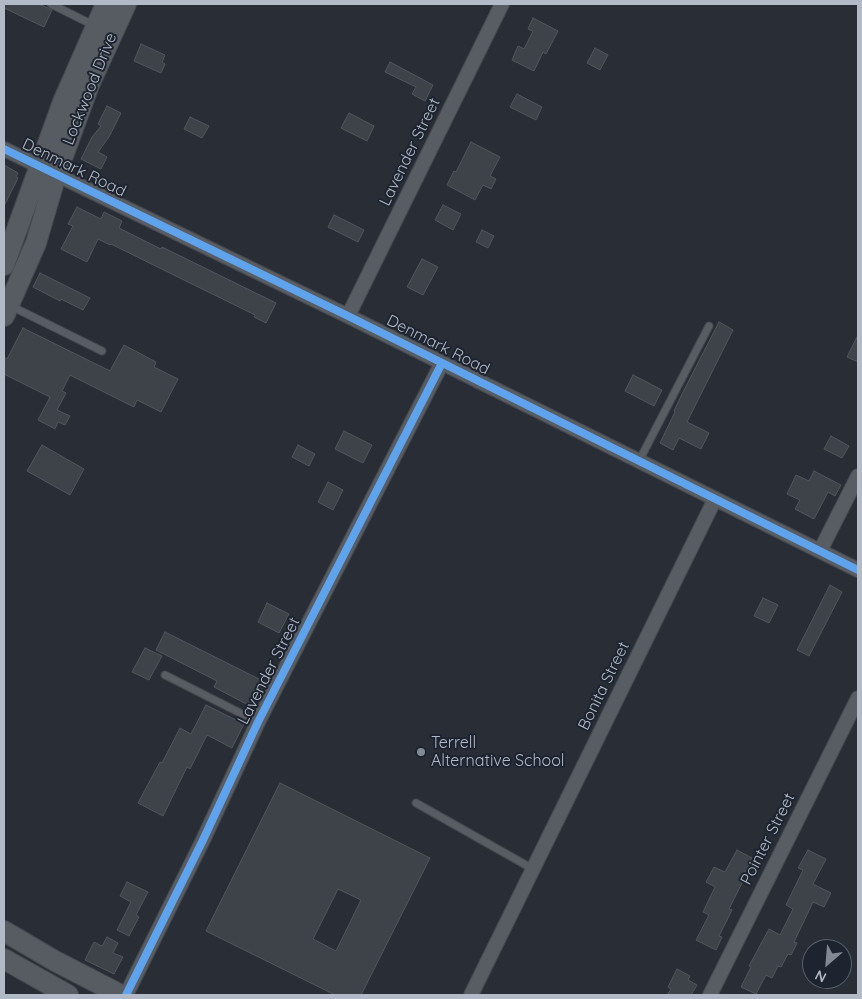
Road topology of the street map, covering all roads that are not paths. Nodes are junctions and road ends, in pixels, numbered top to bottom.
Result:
1 (51, 4) edge
2 (502, 4) edge
3 (115, 6) edge
4 (96, 26) junction
5 (4, 149) edge
6 (47, 171) junction
7 (5, 258) edge
8 (6, 310) edge
9 (348, 316) junction
10 (709, 326) dead end
11 (102, 351) dead end
12 (442, 362) junction
13 (639, 461) junction
14 (858, 476) edge
15 (716, 499) junction
16 (820, 551) junction
17 (858, 570) edge
18 (165, 675) dead end
19 (858, 698) edge
20 (258, 722) junction
21 (416, 803) dead end
22 (533, 868) junction
23 (4, 931) edge
24 (4, 960) edge
25 (68, 995) edge
26 (122, 995) edge
27 (126, 995) edge
28 (471, 995) edge
29 (710, 995) edge

1 - 4 lane
2 - 9 street, Lavender Street
3 - 4 main road, Lockwood Drive
3 - 6 main road, Lockwood Drive
4 - 6 main road, Lockwood Drive
5 - 6 street, Denmark Road
6 - 7 main road, Lockwood Drive
6 - 8 main road, Lockwood Drive
6 - 9 street, Denmark Road
8 - 11 lane
9 - 12 street, Denmark Road
10 - 13 lane
12 - 13 street, Denmark Road
12 - 20 street, Lavender Street
13 - 15 street, Denmark Road
14 - 16 street
15 - 16 street, Denmark Road
15 - 22 street, Bonita Street
16 - 17 street, Denmark Road
18 - 20 lane
19 - 29 street, Pointer Street
20 - 27 street, Lavender Street
21 - 22 lane
22 - 28 street, Bonita Street
23 - 26 main road
24 - 25 main road

